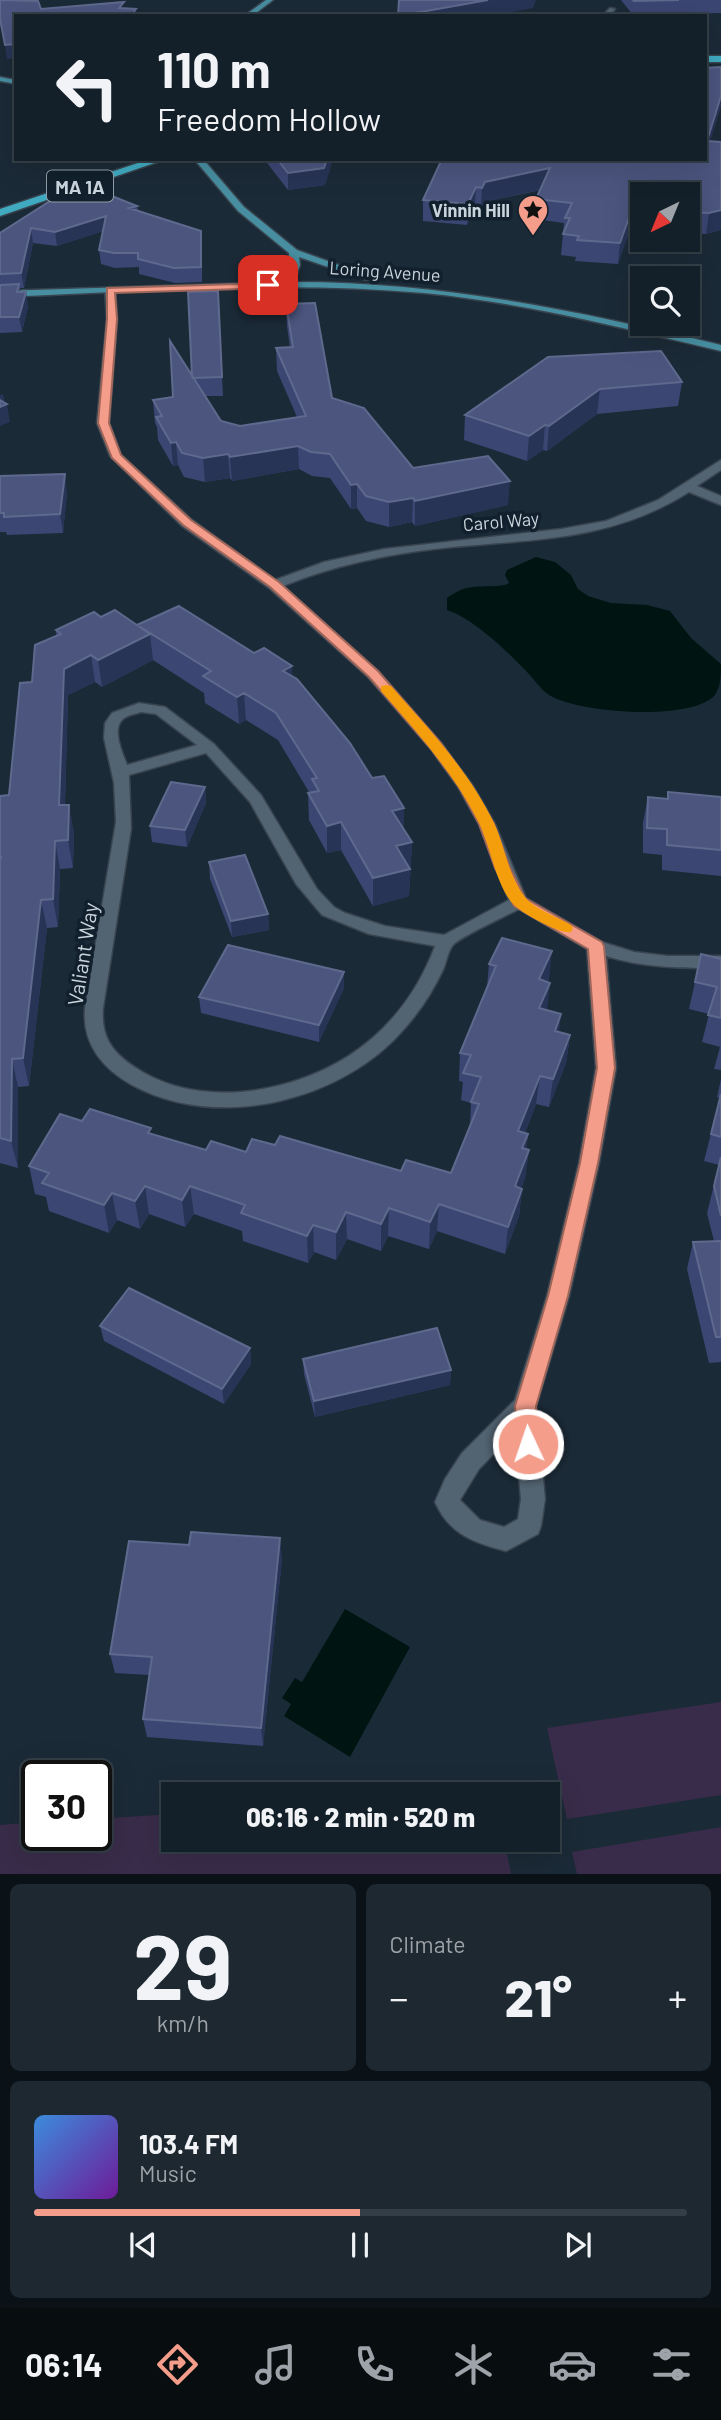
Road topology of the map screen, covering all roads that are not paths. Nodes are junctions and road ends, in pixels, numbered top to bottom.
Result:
1 (270, 0) edge
2 (612, 9) dead end
3 (250, 14) edge
4 (607, 14) edge
5 (155, 161) edge
6 (200, 161) edge
7 (0, 214) edge
8 (294, 252) junction
9 (288, 284) junction
10 (110, 290) junction
11 (453, 293) junction
12 (0, 294) edge
13 (721, 348) edge
14 (721, 464) edge
15 (688, 487) junction
16 (721, 501) edge
17 (274, 585) junction
18 (209, 747) junction
19 (121, 772) junction
20 (519, 902) junction
21 (446, 941) junction
22 (596, 946) junction
23 (721, 962) edge
24 (526, 1406) junction

1 - 3 main road
2 - 4 street
5 - 7 highway, MA 1A
6 - 8 main road
8 - 9 main road
8 - 11 main road
9 - 10 main road, Loring Avenue
9 - 11 main road, Loring Avenue
10 - 12 main road, Loring Avenue
10 - 17 street
11 - 13 main road, Loring Avenue
14 - 15 street, Carol Way
15 - 16 street
15 - 17 street, Carol Way
17 - 20 street
18 - 19 street
18 - 19 street, Valiant Way
18 - 21 street, Valiant Way
19 - 21 street, Valiant Way
20 - 21 street
20 - 22 street
22 - 23 street
22 - 24 street
24 - 24 street

